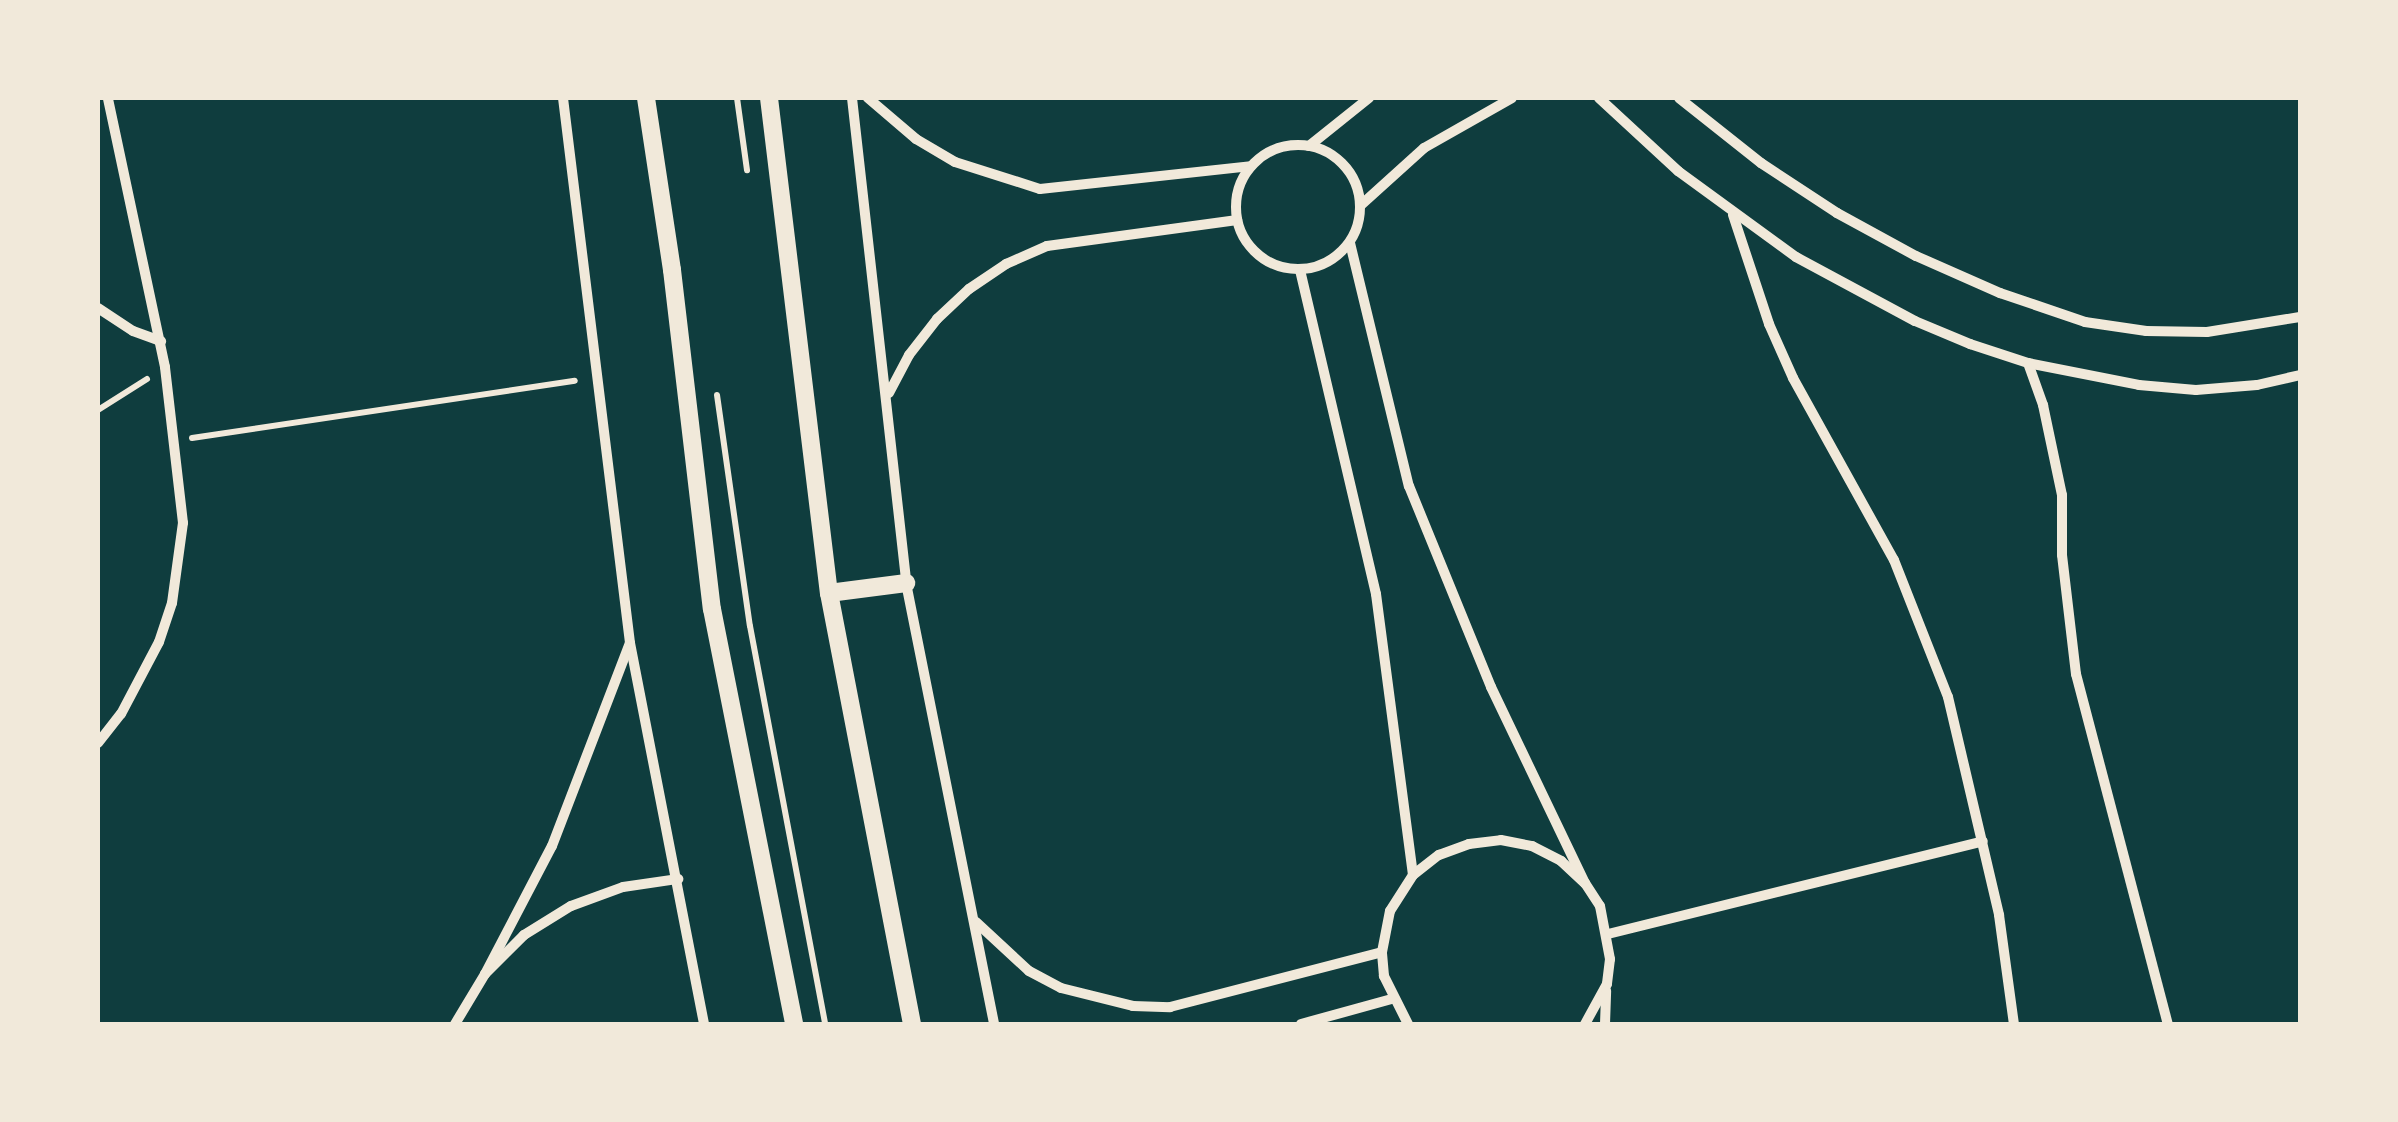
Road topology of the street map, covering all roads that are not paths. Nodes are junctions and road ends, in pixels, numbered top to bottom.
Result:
1 (108, 98) edge
2 (563, 98) edge
3 (646, 98) edge
4 (770, 98) edge
5 (852, 98) edge
6 (868, 98) edge
7 (1369, 98) edge
8 (1512, 98) edge
9 (1598, 98) edge
10 (1679, 98) edge
11 (1309, 146) junction
12 (1251, 166) junction
13 (1361, 205) junction
14 (1733, 215) junction
15 (1237, 220) junction
16 (1350, 243) junction
17 (1300, 270) junction
18 (98, 308) edge
19 (2300, 317) edge
20 (160, 342) junction
21 (2028, 363) junction
22 (2300, 375) edge
23 (888, 394) junction
24 (906, 583) junction
25 (829, 593) junction
26 (630, 642) junction
27 (98, 743) edge
28 (1983, 841) junction
29 (1414, 875) junction
30 (678, 880) junction
31 (1585, 882) junction
32 (974, 920) junction
33 (1608, 934) junction
34 (1382, 952) junction
35 (485, 974) junction
36 (1607, 984) junction
37 (1392, 999) junction
38 (456, 1024) edge
39 (704, 1024) edge
40 (794, 1024) edge
41 (912, 1024) edge
42 (994, 1024) edge
43 (1301, 1024) edge
44 (1408, 1024) edge
45 (1585, 1024) edge
46 (1604, 1024) edge
47 (2014, 1024) edge
48 (2168, 1024) edge

1 - 20 street
2 - 26 street
3 - 40 street
4 - 25 street
5 - 23 street
6 - 12 street
7 - 11 street
8 - 13 street
9 - 14 street
10 - 19 street
11 - 12 street
11 - 13 street
12 - 15 street
13 - 16 street
14 - 21 street
14 - 28 street
15 - 17 street
15 - 23 street
16 - 17 street
16 - 31 street
17 - 29 street
18 - 20 street
20 - 27 street
21 - 22 street
21 - 48 street
23 - 24 street
24 - 25 street
24 - 32 street
25 - 41 street
26 - 30 street
26 - 35 street
28 - 33 street
28 - 47 street
29 - 31 street
29 - 34 street
30 - 35 street
30 - 39 street
31 - 33 street
32 - 34 street
32 - 42 street
33 - 36 street
34 - 37 street
35 - 38 street
36 - 45 street
36 - 46 street
37 - 43 street
37 - 44 street

